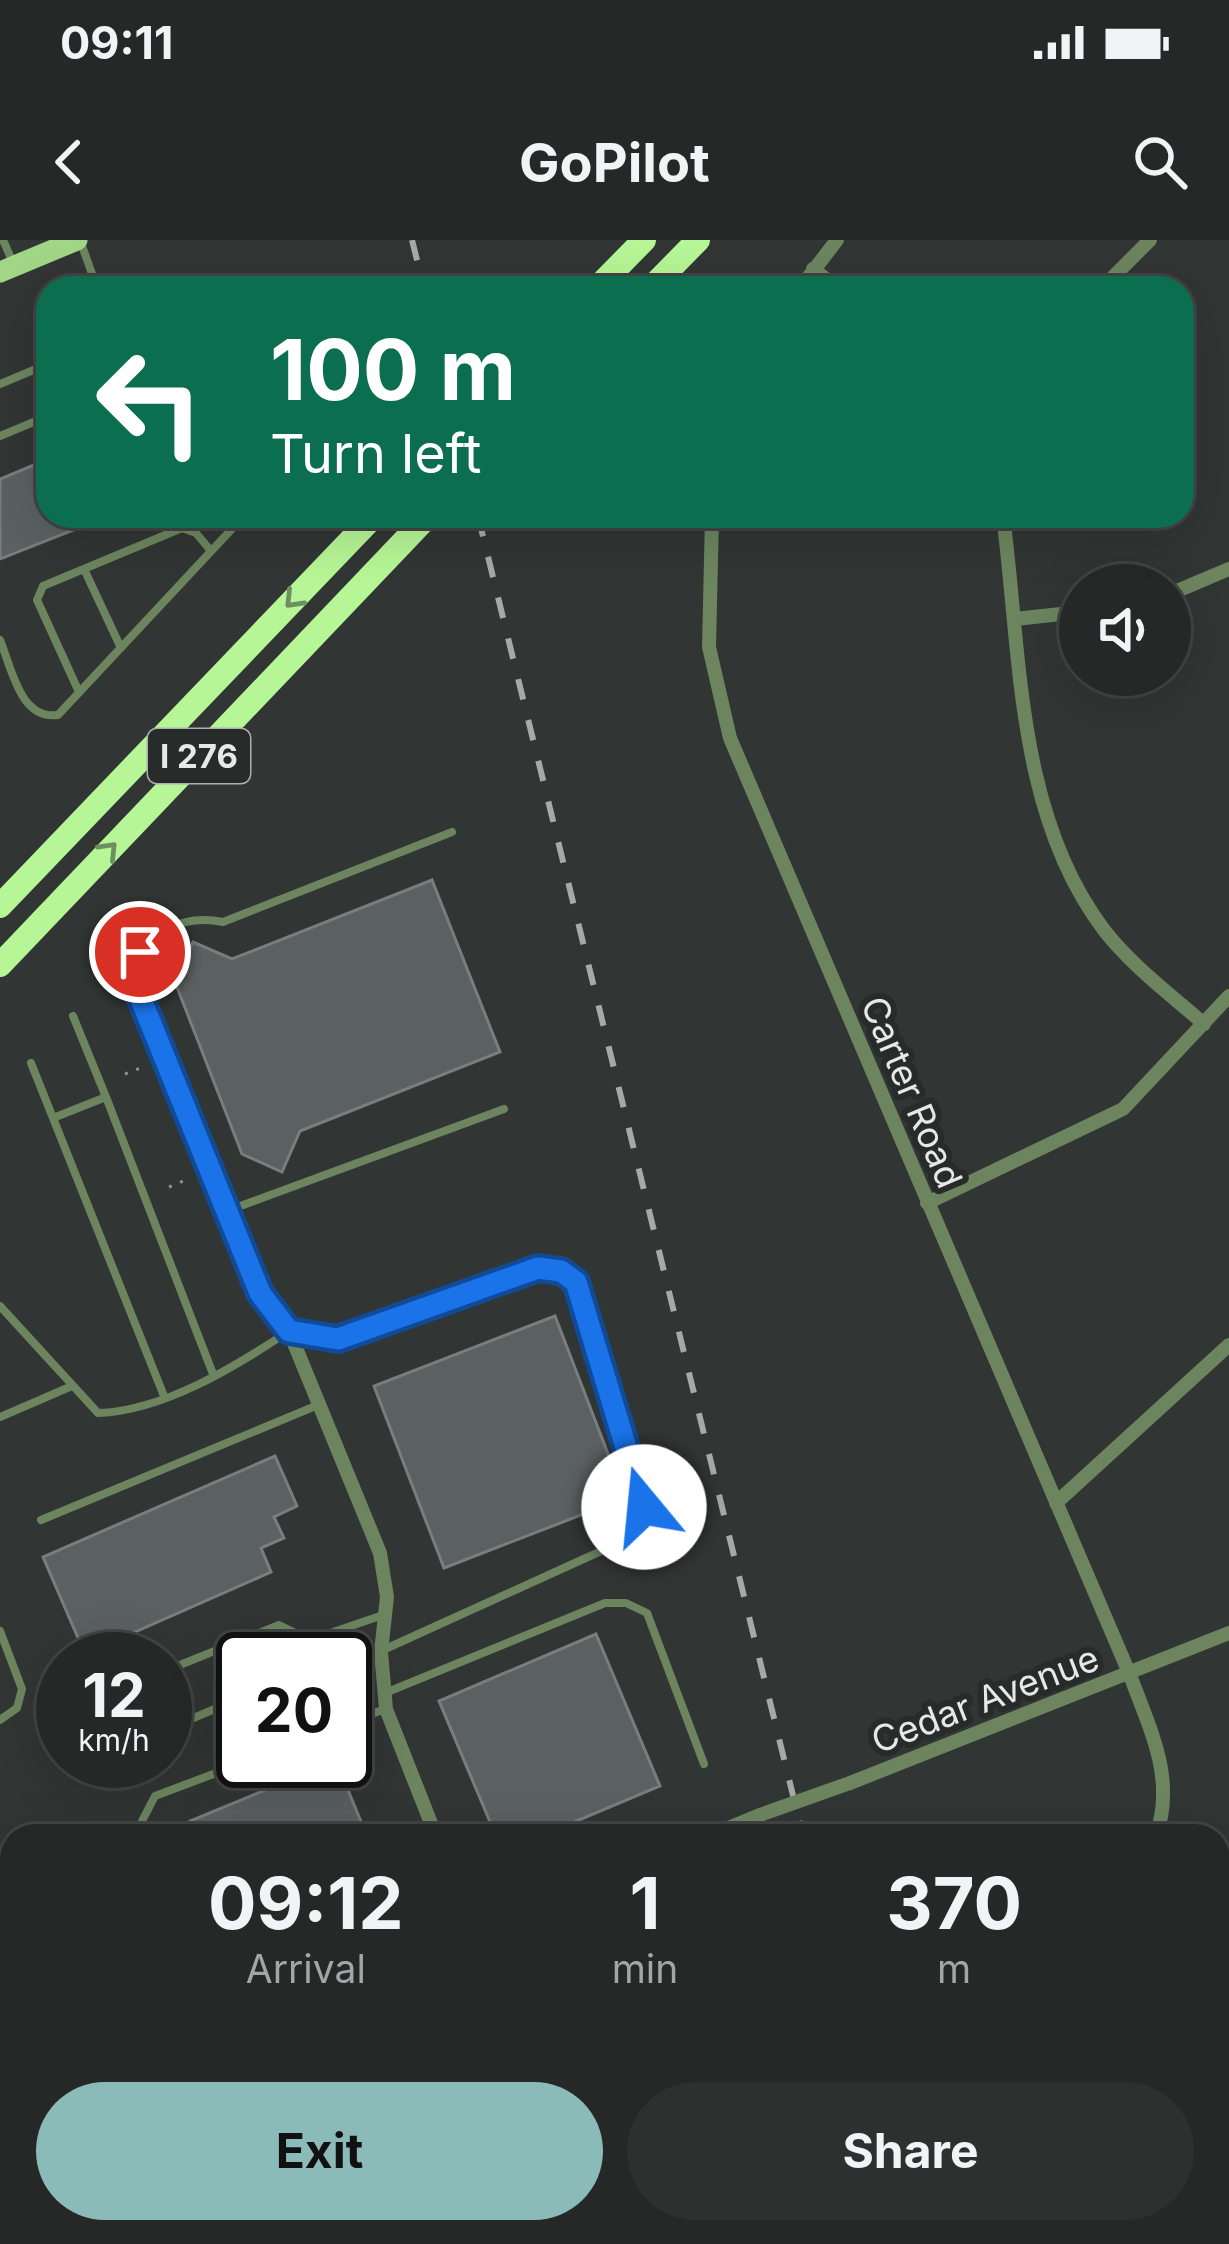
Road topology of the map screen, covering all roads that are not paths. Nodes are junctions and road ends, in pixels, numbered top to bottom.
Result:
1 (3, 240) edge
2 (79, 240) edge
3 (644, 240) edge
4 (698, 240) edge
5 (837, 240) edge
6 (1150, 240) edge
7 (7, 269) edge
8 (813, 269) junction
9 (92, 276) edge
10 (609, 276) edge
11 (663, 276) edge
12 (808, 276) edge
13 (822, 276) edge
14 (1114, 276) edge
15 (36, 369) edge
16 (0, 384) edge
17 (36, 421) edge
18 (0, 436) edge
19 (233, 528) edge
20 (362, 528) edge
21 (416, 528) edge
22 (712, 528) edge
23 (1004, 528) edge
24 (211, 551) junction
25 (1229, 568) edge
26 (84, 569) junction
27 (1191, 584) edge
28 (1059, 615) edge
29 (1015, 619) junction
30 (0, 640) edge
31 (121, 648) junction
32 (79, 692) junction
33 (452, 832) dead end
34 (0, 906) edge
35 (0, 965) edge
36 (1229, 996) edge
37 (73, 1016) dead end
38 (1204, 1024) junction
39 (31, 1063) dead end
40 (106, 1097) junction
41 (504, 1109) dead end
42 (53, 1118) junction
43 (927, 1203) junction
44 (227, 1211) junction
45 (0, 1306) edge
46 (289, 1331) junction
47 (1229, 1346) edge
48 (213, 1374) junction
49 (73, 1386) junction
50 (164, 1396) junction
51 (318, 1405) junction
52 (0, 1417) edge
53 (1056, 1503) junction
54 (41, 1520) dead end
55 (385, 1615) junction
56 (0, 1631) edge
57 (262, 1632) edge
58 (293, 1632) edge
59 (334, 1632) edge
60 (1229, 1633) edge
61 (381, 1652) junction
62 (1130, 1675) junction
63 (385, 1701) junction
64 (372, 1708) edge
65 (0, 1720) edge
66 (704, 1764) dead end
67 (216, 1773) edge
68 (144, 1824) edge
69 (431, 1824) edge
70 (738, 1824) edge
71 (1160, 1824) edge

1 - 7 lane
2 - 7 main road
2 - 9 lane
3 - 10 highway
4 - 11 highway
5 - 8 street
6 - 14 street
8 - 12 street
8 - 13 street
15 - 16 lane
17 - 18 lane
19 - 24 lane
20 -> 34 highway, I 276
35 -> 21 highway, I 276
22 - 43 street, Carter Road
23 - 29 street
24 - 26 lane
24 - 31 lane
25 - 27 street
26 - 31 lane
26 - 32 lane
28 - 29 street
29 - 38 street
30 - 32 lane
31 - 32 lane
33 - 44 lane
36 - 38 street
37 - 40 lane
38 - 43 street
39 - 42 lane
40 - 42 lane
40 - 48 lane
41 - 44 lane
42 - 50 lane
43 - 53 street, Carter Road
44 - 46 lane
45 - 49 lane
46 - 48 lane
46 - 51 street
46 - 61 lane
47 - 53 street
48 - 50 lane
49 - 50 lane
49 - 52 lane
51 - 54 lane
51 - 55 street
53 - 62 street, Carter Road
55 - 59 lane
55 - 61 street
56 - 65 lane
57 - 58 lane
60 - 62 street, Cedar Avenue
61 - 63 street
62 - 70 street, Cedar Avenue, bridge
62 - 71 street, Carter Road
63 - 64 lane
63 - 66 lane
63 - 69 street
67 - 68 lane

